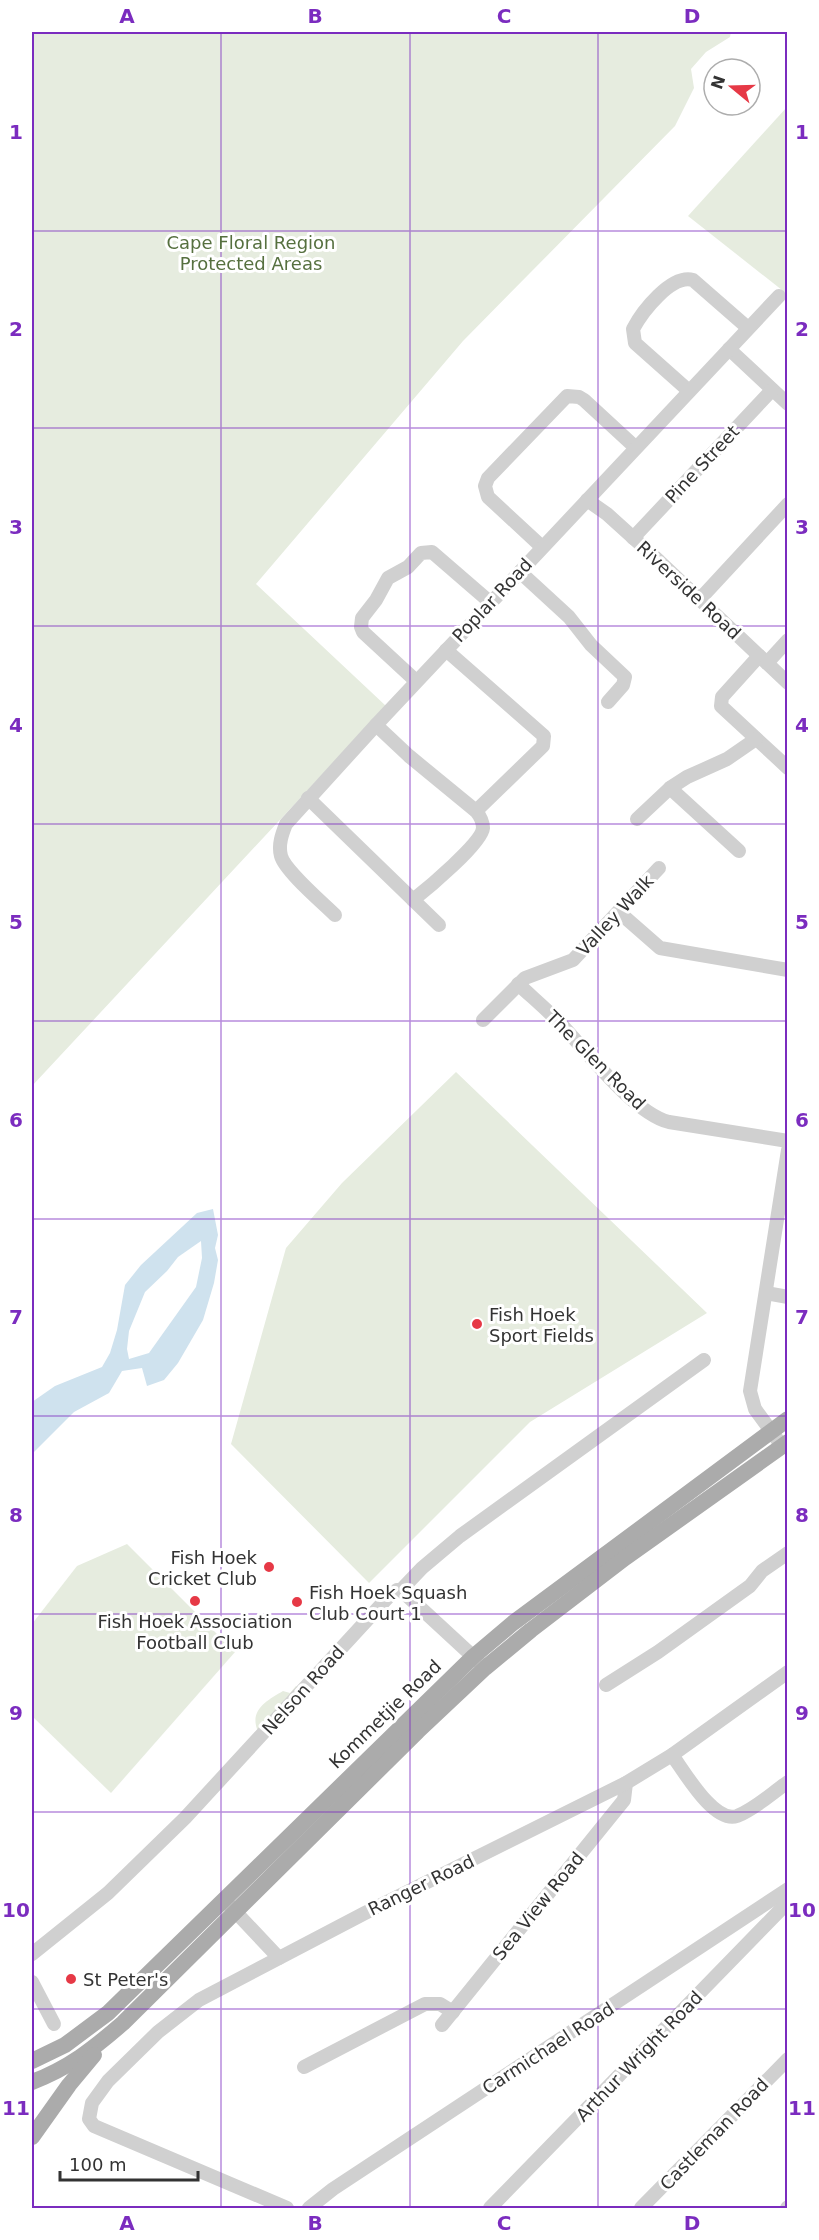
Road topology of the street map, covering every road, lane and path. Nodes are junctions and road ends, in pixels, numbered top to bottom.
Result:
1 (779, 296) dead end
2 (748, 328) junction
3 (729, 349) junction
4 (772, 390) junction
5 (689, 391) junction
6 (788, 404) edge
7 (635, 447) junction
8 (587, 500) junction
9 (788, 504) edge
10 (633, 538) junction
11 (542, 547) junction
12 (520, 572) junction
13 (700, 599) junction
14 (491, 603) junction
15 (788, 640) edge
16 (446, 650) junction
17 (763, 659) junction
18 (416, 681) junction
19 (788, 683) edge
20 (608, 702) dead end
21 (376, 725) junction
22 (756, 739) junction
23 (788, 768) edge
24 (670, 788) junction
25 (308, 798) junction
26 (476, 811) junction
27 (637, 819) dead end
28 (739, 851) dead end
29 (659, 868) dead end
30 (413, 900) junction
31 (620, 913) junction
32 (335, 915) dead end
33 (439, 925) dead end
34 (788, 970) edge
35 (518, 984) junction
36 (483, 1020) dead end
37 (788, 1141) edge
38 (788, 1150) edge
39 (766, 1293) junction
40 (788, 1297) edge
41 (704, 1360) dead end
42 (788, 1419) edge
43 (770, 1431) junction
44 (785, 1444) edge
45 (788, 1553) edge
46 (401, 1590) junction
47 (479, 1662) junction
48 (788, 1672) edge
49 (606, 1685) dead end
50 (672, 1755) junction
51 (788, 1782) edge
52 (626, 1784) junction
53 (788, 1889) edge
54 (788, 1902) edge
55 (229, 1906) junction
56 (32, 1954) edge
57 (279, 1958) junction
58 (32, 1982) edge
59 (453, 2012) junction
60 (123, 2023) junction
61 (54, 2024) dead end
62 (442, 2025) dead end
63 (788, 2059) edge
64 (32, 2061) edge
65 (304, 2067) dead end
66 (32, 2082) edge
67 (32, 2138) edge
68 (287, 2208) edge
69 (309, 2208) edge
70 (490, 2208) edge
71 (641, 2208) edge

1 - 2 street, Poplar Road
2 - 3 street, Poplar Road
2 - 5 street
3 - 4 street
3 - 5 street, Poplar Road
4 - 6 street
4 - 10 street, Pine Street
5 - 7 street, Poplar Road
7 - 8 street, Poplar Road
7 - 11 street
8 - 10 street, Riverside Road
8 - 11 street, Poplar Road
9 - 13 street
10 - 13 street, Riverside Road
11 - 12 street, Poplar Road
12 - 14 street, Poplar Road
12 - 20 street
13 - 17 street, Riverside Road
14 - 16 street, Poplar Road
14 - 18 street
15 - 17 street
16 - 18 street, Poplar Road
16 - 26 street
17 - 19 street, Riverside Road
17 - 22 street
18 - 21 street, Poplar Road
21 - 25 street, Poplar Road
21 - 26 street
22 - 23 street
22 - 24 street
24 - 27 street
24 - 28 street
25 - 30 street
25 - 32 street, Poplar Road
26 - 30 street
29 - 31 street, Valley Walk
30 - 33 street
31 - 34 street
31 - 35 street, Valley Walk
35 - 36 street, Valley Walk
35 - 37 street, The Glen Road
38 - 39 street
39 - 40 street
39 - 43 street
41 - 46 street, Nelson Road
42 - 43 main road, Kommetjie Road
43 - 44 street
43 - 47 main road, Kommetjie Road
44 - 47 main road, Kommetjie Road
45 - 49 street
46 - 47 street
46 - 56 street, Nelson Road
47 - 55 main road, Kommetjie Road
48 - 50 street, Ranger Road
50 - 51 street
50 - 52 street, Ranger Road
52 - 57 street, Ranger Road
52 - 59 street, Sea View Road
53 - 69 street, Carmichael Road
54 - 70 street, Arthur Wright Road
55 - 57 street
55 - 60 main road, Kommetjie Road
55 - 64 main road, Kommetjie Road
57 - 68 street, Ranger Road
58 - 61 street
59 - 62 street, Sea View Road
59 - 65 street
60 - 66 main road, Kommetjie Road
60 - 67 main road
63 - 71 street, Castleman Road

